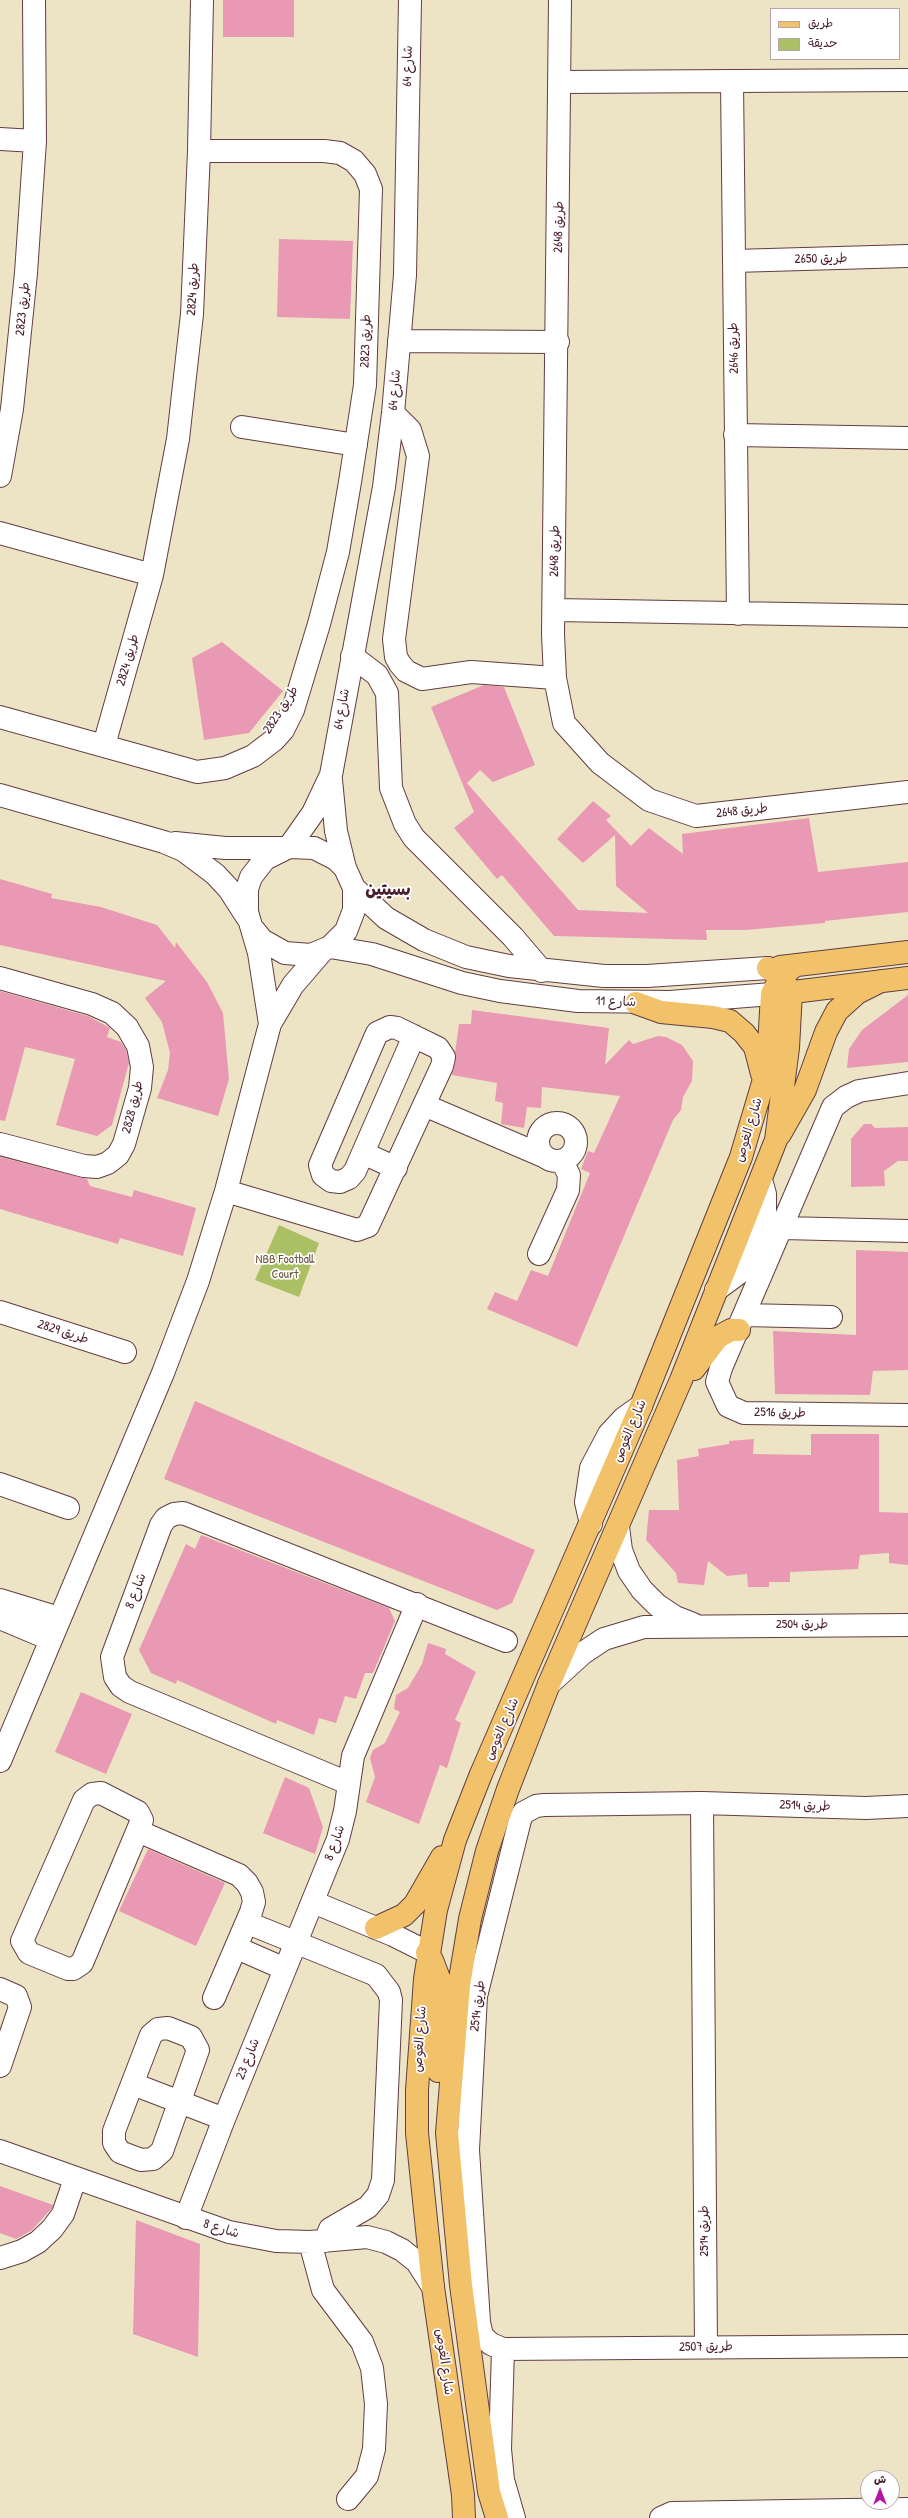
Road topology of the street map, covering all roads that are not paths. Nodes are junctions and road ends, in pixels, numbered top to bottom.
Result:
1 (34, 0) edge
2 (202, 0) edge
3 (410, 0) edge
4 (560, 0) edge
5 (908, 80) edge
6 (732, 81) junction
7 (561, 82) junction
8 (0, 139) edge
9 (35, 141) junction
10 (199, 150) junction
11 (908, 256) edge
12 (734, 261) junction
13 (399, 341) junction
14 (558, 342) junction
15 (393, 413) junction
16 (242, 427) dead end
17 (735, 435) junction
18 (908, 438) edge
19 (356, 445) junction
20 (0, 476) edge
21 (0, 533) edge
22 (152, 576) junction
23 (555, 610) junction
24 (738, 614) junction
25 (908, 616) edge
26 (352, 656) junction
27 (555, 678) junction
28 (0, 717) edge
29 (104, 745) junction
30 (330, 774) junction
31 (908, 792) edge
32 (0, 795) edge
33 (164, 842) junction
34 (287, 848) junction
35 (345, 868) junction
36 (354, 888) junction
37 (252, 927) junction
38 (327, 949) junction
39 (908, 952) edge
40 (542, 971) junction
41 (0, 978) edge
42 (908, 978) edge
43 (781, 980) junction
44 (881, 981) junction
45 (636, 1003) junction
46 (270, 1024) junction
47 (414, 1036) junction
48 (763, 1083) junction
49 (908, 1083) edge
50 (424, 1105) junction
51 (776, 1140) junction
52 (0, 1144) edge
53 (363, 1153) junction
54 (396, 1168) junction
55 (226, 1191) junction
56 (782, 1228) junction
57 (908, 1231) edge
58 (539, 1254) dead end
59 (0, 1312) edge
60 (831, 1317) dead end
61 (742, 1323) junction
62 (125, 1352) dead end
63 (681, 1380) junction
64 (908, 1415) edge
65 (0, 1484) edge
66 (68, 1508) dead end
67 (618, 1527) junction
68 (0, 1600) edge
69 (417, 1604) junction
70 (0, 1618) edge
71 (59, 1618) junction
72 (696, 1625) junction
73 (908, 1625) edge
74 (50, 1639) junction
75 (506, 1641) dead end
76 (548, 1684) junction
77 (0, 1761) edge
78 (348, 1783) junction
79 (702, 1803) junction
80 (908, 1806) edge
81 (138, 1831) junction
82 (455, 1840) junction
83 (313, 1902) junction
84 (248, 1923) junction
85 (376, 1928) junction
86 (296, 1944) junction
87 (237, 1948) junction
88 (427, 1952) junction
89 (285, 1969) junction
90 (0, 1989) edge
91 (214, 1998) dead end
92 (0, 2066) edge
93 (133, 2084) junction
94 (179, 2102) junction
95 (224, 2119) junction
96 (447, 2133) junction
97 (0, 2151) edge
98 (75, 2179) junction
99 (186, 2218) junction
100 (318, 2242) junction
101 (0, 2258) edge
102 (433, 2287) junction
103 (908, 2346) edge
104 (706, 2347) junction
105 (503, 2349) junction
106 (348, 2499) dead end
107 (908, 2509) edge
108 (464, 2518) edge
109 (497, 2518) edge
110 (514, 2518) edge
111 (661, 2518) edge

1 - 9 street, طريق 2823
2 - 10 street, طريق 2824
3 - 13 street, شارع 64
4 - 7 street, طريق 2648
5 - 6 street
6 - 7 street
6 - 12 street, طريق 2646
7 - 14 street, طريق 2648
8 - 9 street
9 - 20 street, طريق 2823
10 - 19 street, طريق 2823
10 - 22 street, طريق 2824
11 - 12 street, طريق 2650
12 - 17 street, طريق 2646
13 - 14 street
13 - 15 street, شارع 64
14 - 23 street, طريق 2648
15 - 26 street, شارع 64
15 - 27 street
16 - 19 street
17 - 18 street
17 - 24 street, طريق 2646
19 - 29 street, طريق 2823
21 - 22 street
22 - 29 street, طريق 2824
23 - 24 street
23 - 27 street, طريق 2648
24 - 25 street
26 - 30 street, شارع 64
26 - 40 street
27 - 31 street, طريق 2648
28 - 29 street, طريق 2823
30 - 34 street, شارع 64
30 - 35 street, شارع 64
32 - 33 street
33 - 34 street
33 - 37 street
34 - 35 street
34 - 37 street
35 - 36 street
36 - 38 street
36 - 40 street, شارع 11
37 - 38 street
37 - 46 street
38 - 45 street, شارع 11
38 - 46 street
39 - 43 main road, شارع 11
40 - 43 street, شارع 11
41 - 52 street, طريق 2828
42 - 44 main road, شارع 11
43 - 44 main road, شارع 11
43 - 45 street, شارع 11
43 - 48 main road, شارع الغوص
43 - 51 main road, شارع الغوص
44 - 51 main road
45 - 48 main road
46 - 55 street
47 - 50 street
47 - 53 street
47 - 53 street
48 - 82 main road, شارع الغوص
49 - 56 street, طريق 2516
50 - 54 street
50 - 58 street
51 - 63 main road, شارع الغوص
53 - 54 street
54 - 55 street
55 - 71 street
56 - 57 street
56 - 61 street, طريق 2516
59 - 62 street, طريق 2829
60 - 61 street
61 - 63 main road
61 - 64 street, طريق 2516
63 - 67 main road, شارع الغوص
65 - 66 street
67 - 72 street, طريق 2504
67 - 76 main road, شارع الغوص
68 - 71 street
69 - 75 street, شارع 8
69 - 78 street, شارع 8
69 - 78 street, شارع 8
70 - 74 street
71 - 74 street
72 - 73 street, طريق 2504
72 - 76 street, طريق 2504
74 - 77 street
76 - 96 main road, شارع الغوص
78 - 83 street, شارع 8
79 - 80 street, طريق 2514
79 - 104 street, طريق 2514
79 - 105 street, طريق 2514
81 - 81 street
81 - 84 street
82 - 85 main road
82 - 88 main road, شارع الغوص
83 - 85 street
83 - 86 street, شارع 23
84 - 86 street
84 - 87 street
85 - 88 street
86 - 89 street, شارع 23
86 - 100 street
87 - 89 street
87 - 91 street
88 - 96 main road
88 - 102 main road, شارع الغوص
89 - 95 street, شارع 23
90 - 92 street
93 - 94 street
93 - 94 street
93 - 94 street
94 - 95 street
95 - 99 street, شارع 23
96 - 109 main road, شارع الغوص
97 - 98 street, شارع 8
98 - 99 street, شارع 8
98 - 101 street
99 - 100 street, شارع 8
100 - 102 street, شارع 8
100 - 106 street
102 - 108 main road, شارع الغوص
103 - 104 street, طريق 2507
104 - 105 street, طريق 2507
105 - 110 street
107 - 111 street

